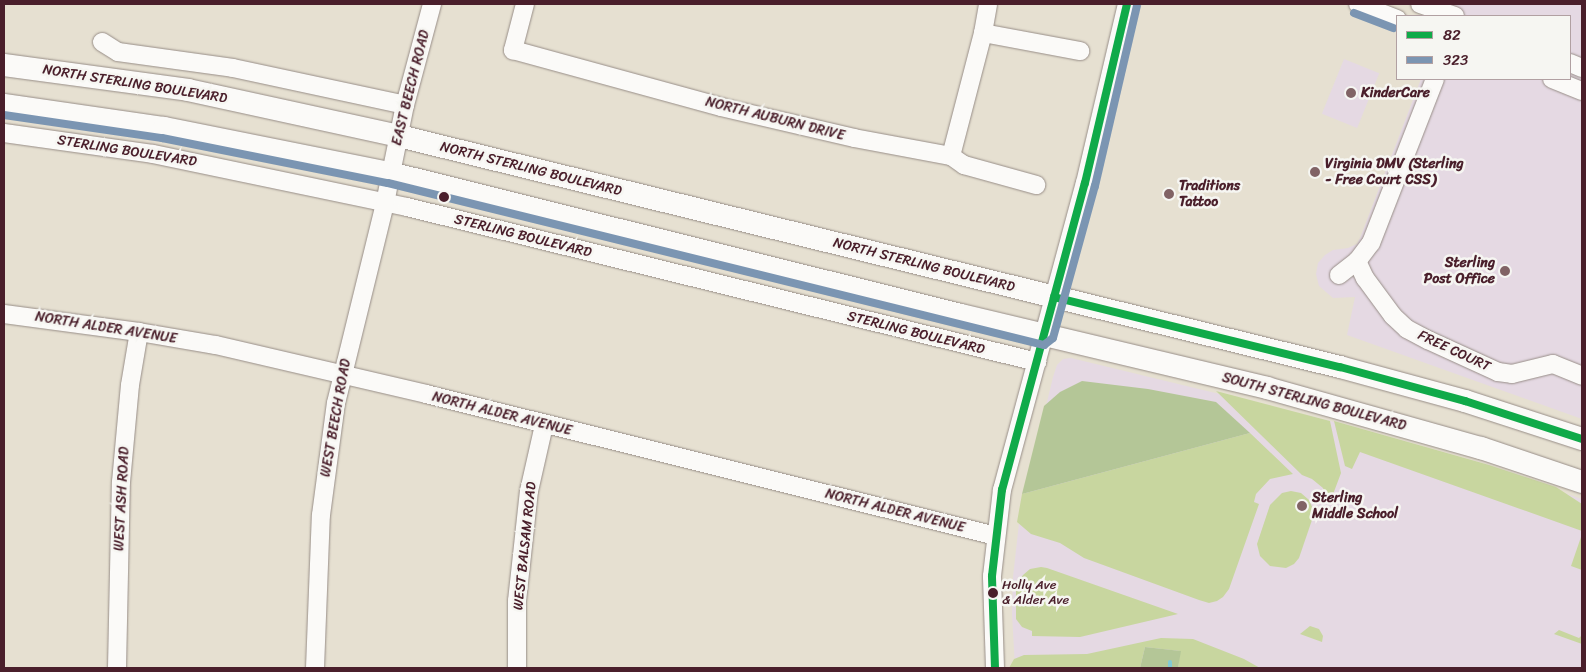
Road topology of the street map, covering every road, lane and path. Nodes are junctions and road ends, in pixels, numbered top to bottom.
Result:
1 (432, 4) edge
2 (525, 4) edge
3 (988, 4) edge
4 (1127, 4) edge
5 (1358, 4) edge
6 (1420, 4) edge
7 (1452, 15) edge
8 (1396, 20) edge
9 (982, 33) junction
10 (102, 42) dead end
11 (1080, 51) dead end
12 (4, 65) edge
13 (1435, 80) edge
14 (1555, 80) edge
15 (1582, 90) edge
16 (4, 105) edge
17 (406, 105) junction
18 (4, 133) edge
19 (399, 136) junction
20 (951, 156) junction
21 (390, 173) junction
22 (1036, 185) dead end
23 (384, 203) junction
24 (1357, 262) junction
25 (1340, 275) dead end
26 (1054, 297) junction
27 (4, 314) edge
28 (139, 332) junction
29 (1043, 335) junction
30 (1037, 362) junction
31 (343, 374) junction
32 (1582, 376) edge
33 (544, 425) junction
34 (1582, 439) edge
35 (1582, 482) edge
36 (996, 536) junction
37 (118, 668) edge
38 (315, 668) edge
39 (517, 668) edge
40 (996, 668) edge

1 - 17 street, EAST BEECH ROAD
2 - 20 street, NORTH AUBURN DRIVE
3 - 9 street
4 - 26 street
5 - 8 street
6 - 7 street
9 - 11 street
9 - 20 street
10 - 17 street
12 - 19 main road, NORTH STERLING BOULEVARD
13 - 24 street
14 - 15 street
16 - 21 main road
17 - 19 street, EAST BEECH ROAD
18 - 23 street, STERLING BOULEVARD
19 - 21 street, EAST BEECH ROAD
19 - 26 main road, NORTH STERLING BOULEVARD
20 - 22 street, NORTH AUBURN DRIVE
21 - 23 street, WEST BEECH ROAD
21 - 29 main road
23 - 30 street, STERLING BOULEVARD
23 - 31 street, WEST BEECH ROAD
24 - 25 street
24 - 32 street, FREE COURT
26 - 29 street
26 - 34 main road
27 - 28 street, NORTH ALDER AVENUE
28 - 31 street, NORTH ALDER AVENUE
28 - 37 street, WEST ASH ROAD
29 - 30 street
29 - 35 main road, SOUTH STERLING BOULEVARD
30 - 36 street
31 - 33 street, NORTH ALDER AVENUE
31 - 38 street, WEST BEECH ROAD
33 - 36 street, NORTH ALDER AVENUE
33 - 39 street, WEST BALSAM ROAD
36 - 40 street

